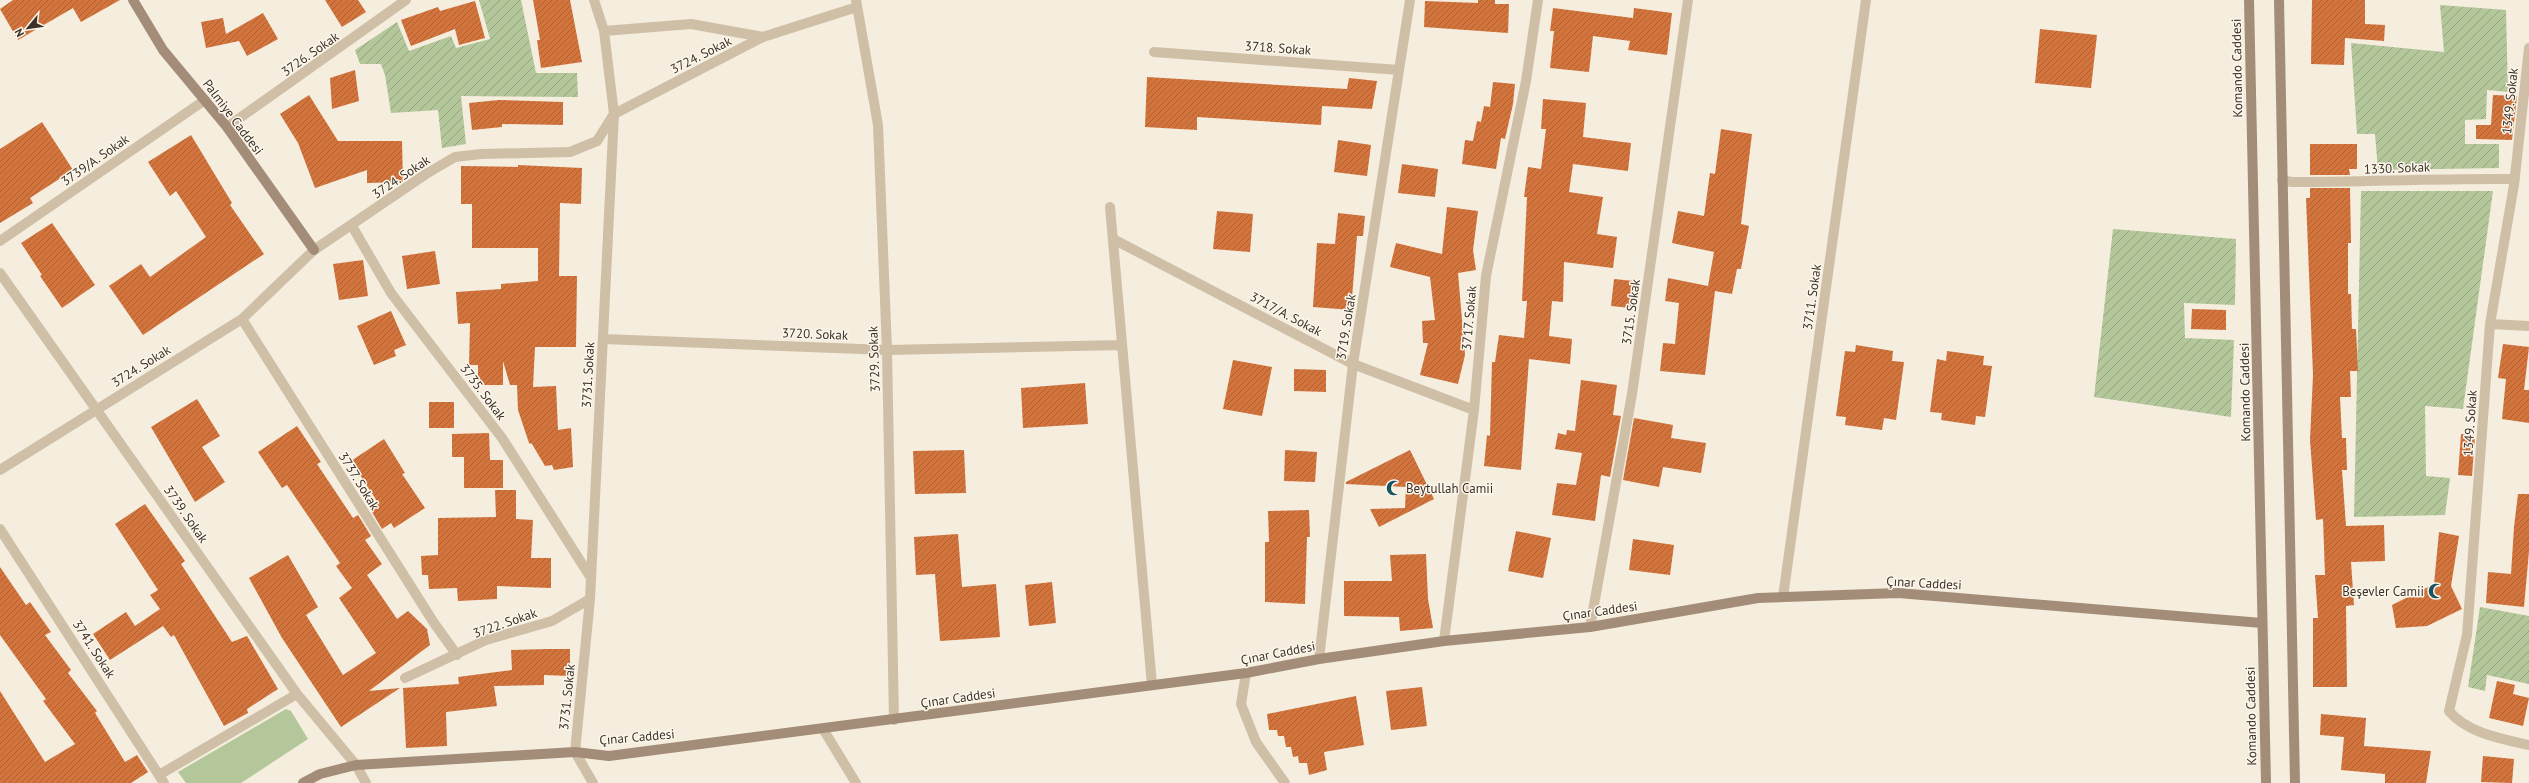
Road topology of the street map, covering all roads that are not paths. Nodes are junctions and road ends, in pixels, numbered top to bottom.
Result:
1 (133, 0) edge
2 (406, 0) edge
3 (594, 0) edge
4 (1410, 0) edge
5 (1538, 0) edge
6 (1688, 0) edge
7 (1866, 0) edge
8 (2249, 0) edge
9 (2279, 0) edge
10 (857, 4) edge
11 (604, 31) junction
12 (763, 37) junction
13 (2529, 48) edge
14 (1154, 52) dead end
15 (1399, 70) junction
16 (205, 100) junction
17 (614, 114) junction
18 (227, 127) junction
19 (2514, 179) junction
20 (2282, 180) junction
21 (1110, 207) dead end
22 (352, 226) junction
23 (1113, 239) junction
24 (0, 242) edge
25 (314, 250) junction
26 (0, 273) edge
27 (242, 319) junction
28 (2490, 324) junction
29 (2529, 326) edge
30 (603, 339) junction
31 (1122, 344) junction
32 (887, 350) junction
33 (1353, 364) junction
34 (96, 409) junction
35 (1474, 410) junction
36 (0, 470) edge
37 (0, 529) edge
38 (591, 578) junction
39 (1783, 597) junction
40 (590, 599) junction
41 (2262, 623) junction
42 (1590, 627) junction
43 (1444, 641) junction
44 (457, 655) junction
45 (1319, 659) junction
46 (1246, 673) junction
47 (405, 678) dead end
48 (1152, 685) junction
49 (297, 694) junction
50 (894, 720) junction
51 (823, 729) junction
52 (2529, 745) edge
53 (574, 752) junction
54 (356, 765) junction
55 (162, 779) edge
56 (303, 783) edge
57 (366, 783) edge
58 (593, 783) edge
59 (856, 783) edge
60 (1285, 783) edge
61 (2266, 783) edge
62 (2295, 783) edge

1 - 16 street, Palmiye Caddesi
2 - 18 street, 3726. Sokak
3 - 11 street, 3731. Sokak
4 - 15 street, 3719. Sokak
5 - 35 street, 3717. Sokak
6 - 42 street, 3715. Sokak
7 - 39 street, 3711. Sokak
8 - 41 street, Komando Caddesi
9 - 20 street
10 - 12 street, 3724. Sokak
10 - 32 street, 3729. Sokak
11 - 12 street
11 - 17 street, 3731. Sokak
12 - 17 street, 3724. Sokak
13 - 19 street, 1349. Sokak
14 - 15 street, 3718. Sokak
15 - 33 street, 3719. Sokak
16 - 18 street, Palmiye Caddesi
16 - 24 street, 3739/A. Sokak
17 - 22 street, 3724. Sokak
17 - 30 street, 3731. Sokak
18 - 25 street, Palmiye Caddesi
19 - 20 street, 1330. Sokak
19 - 28 street, 1349. Sokak
20 - 62 street
21 - 23 street
22 - 25 street, 3724. Sokak
22 - 38 street, 3735. Sokak
23 - 31 street
23 - 33 street, 3717/A. Sokak
25 - 27 street, 3724. Sokak
26 - 34 street, 3739. Sokak
27 - 34 street, 3724. Sokak
27 - 44 street, 3737. Sokak
28 - 29 street
28 - 52 street, 1349. Sokak
30 - 32 street, 3720. Sokak
30 - 38 street, 3731. Sokak
31 - 32 street, 3720. Sokak
31 - 48 street
32 - 50 street, 3729. Sokak
33 - 35 street, 3717/A. Sokak
33 - 45 street, 3719. Sokak
34 - 36 street, 3724. Sokak
34 - 49 street, 3739. Sokak
35 - 43 street, 3717. Sokak
37 - 55 street, 3741. Sokak
38 - 40 street, 3731. Sokak
39 - 41 street, Çınar Caddesi
39 - 42 street, Çınar Caddesi
40 - 44 street, 3722. Sokak
40 - 53 street, 3731. Sokak
41 - 61 street, Komando Caddesi
42 - 43 street, Çınar Caddesi
43 - 45 street, Çınar Caddesi
44 - 47 street, 3722. Sokak
45 - 46 street, Çınar Caddesi
46 - 48 street, Çınar Caddesi
46 - 60 street
48 - 50 street, Çınar Caddesi
49 - 54 street, 3739. Sokak
49 - 55 street
50 - 51 street, Çınar Caddesi
51 - 53 street, Çınar Caddesi
51 - 59 street
53 - 54 street, Çınar Caddesi
53 - 58 street
54 - 56 street, Çınar Caddesi
54 - 57 street, 3739. Sokak

